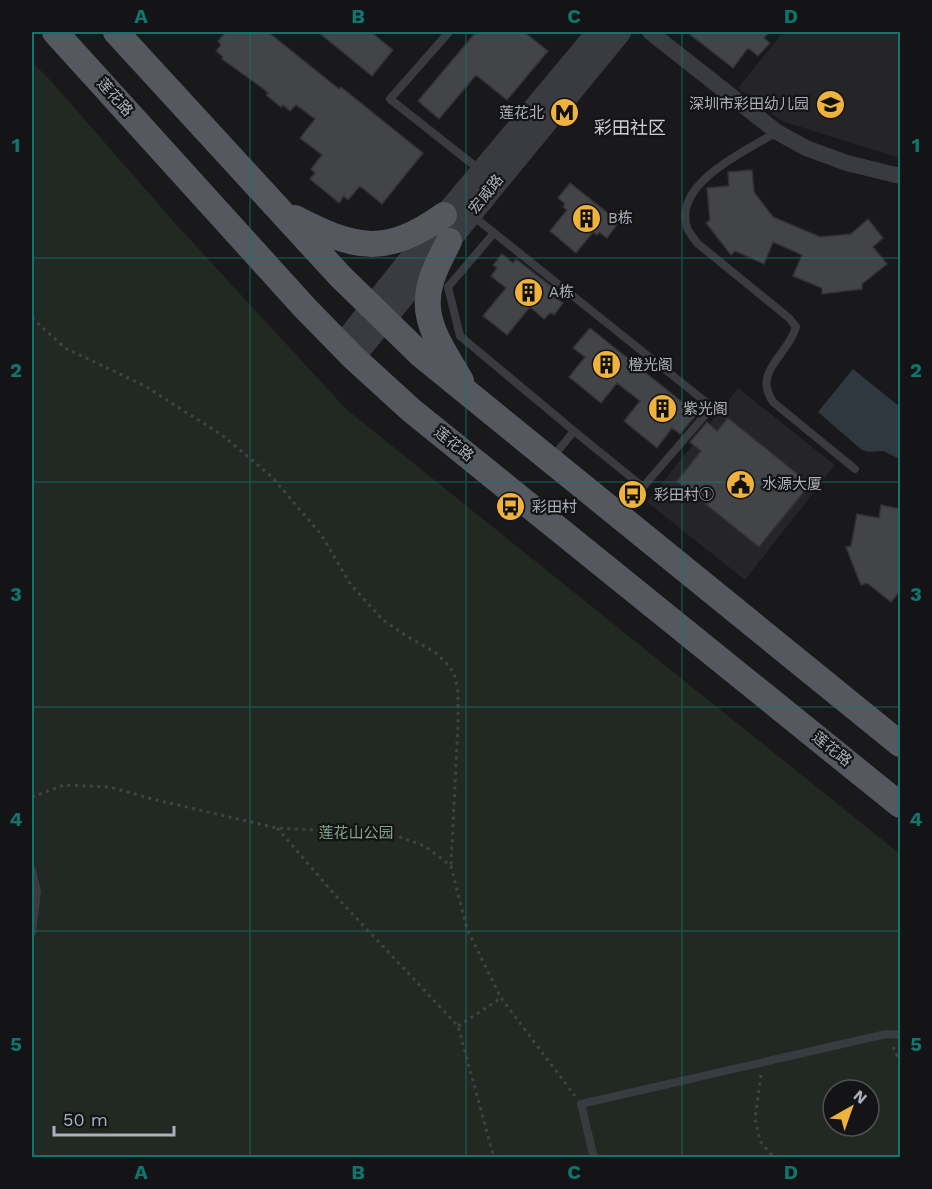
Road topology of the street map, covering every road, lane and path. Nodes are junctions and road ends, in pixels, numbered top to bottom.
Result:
1 (55, 32) edge
2 (116, 32) edge
3 (449, 32) edge
4 (597, 32) edge
5 (621, 32) edge
6 (650, 32) edge
7 (777, 132) junction
8 (488, 176) junction
9 (900, 176) edge
10 (281, 210) junction
11 (470, 214) junction
12 (444, 215) junction
13 (494, 233) junction
14 (449, 241) junction
15 (378, 314) junction
16 (32, 318) edge
17 (348, 352) junction
18 (468, 395) junction
19 (574, 431) junction
20 (549, 460) junction
21 (855, 469) dead end
22 (900, 744) edge
23 (32, 797) edge
24 (900, 805) edge
25 (277, 828) junction
26 (451, 866) junction
27 (32, 870) edge
28 (32, 932) edge
29 (501, 998) junction
30 (458, 1026) junction
31 (900, 1035) edge
32 (762, 1063) junction
33 (581, 1104) junction
34 (494, 1158) edge
35 (594, 1158) edge
36 (774, 1158) edge

1 - 17 main road, 莲花路
2 - 10 main road
3 - 8 lane
4 - 8 street, 宏威路
5 - 8 street, 宏威路
6 - 7 street
7 - 9 street
7 - 21 lane
8 - 11 street, 宏威路
8 - 12 street, 宏威路
10 - 12 main road
10 - 15 main road
11 - 13 lane
11 - 14 street, 宏威路
12 - 15 street, 宏威路
13 - 19 lane
13 - 19 lane
14 - 15 street, 宏威路
14 - 18 main road
15 - 17 street, 宏威路
15 - 18 main road
16 - 26 path
17 - 24 main road, 莲花路
18 - 20 main road
19 - 20 lane
20 - 22 main road
23 - 25 path
25 - 26 path
25 - 30 path
26 - 29 path
27 - 28 lane
29 - 30 path
29 - 33 path
30 - 34 path
31 - 32 lane
32 - 33 lane
32 - 36 path
33 - 35 lane

